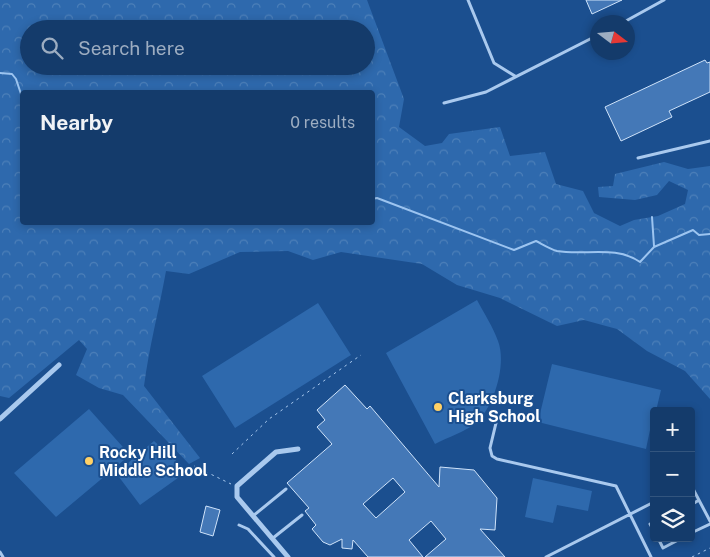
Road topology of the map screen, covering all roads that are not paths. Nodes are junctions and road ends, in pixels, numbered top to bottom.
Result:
1 (468, 0) edge
2 (664, 0) edge
3 (635, 16) edge
4 (590, 39) edge
5 (515, 76) junction
6 (444, 103) dead end
7 (710, 141) edge
8 (638, 158) dead end
9 (59, 365) dead end
10 (0, 419) edge
11 (496, 423) dead end
12 (298, 449) dead end
13 (286, 489) dead end
14 (695, 492) edge
15 (699, 500) junction
16 (695, 502) edge
17 (650, 504) edge
18 (302, 515) dead end
19 (629, 515) junction
20 (253, 516) junction
21 (710, 522) edge
22 (239, 526) dead end
23 (695, 531) edge
24 (272, 538) junction
25 (660, 542) edge
26 (674, 542) edge
27 (0, 552) edge
28 (3, 557) edge
29 (274, 557) edge
30 (288, 557) edge
31 (546, 557) edge
32 (651, 557) edge

1 - 5 lane
2 - 3 lane
4 - 5 lane
5 - 6 lane
7 - 8 lane
9 - 10 street
11 - 19 lane
12 - 20 street
13 - 20 lane
14 - 15 lane
15 - 16 lane
15 - 21 lane
17 - 19 lane
18 - 24 lane
19 - 31 lane
19 - 32 lane
20 - 24 street
21 - 23 lane
22 - 29 lane
24 - 30 street
25 - 26 lane
27 - 28 lane

